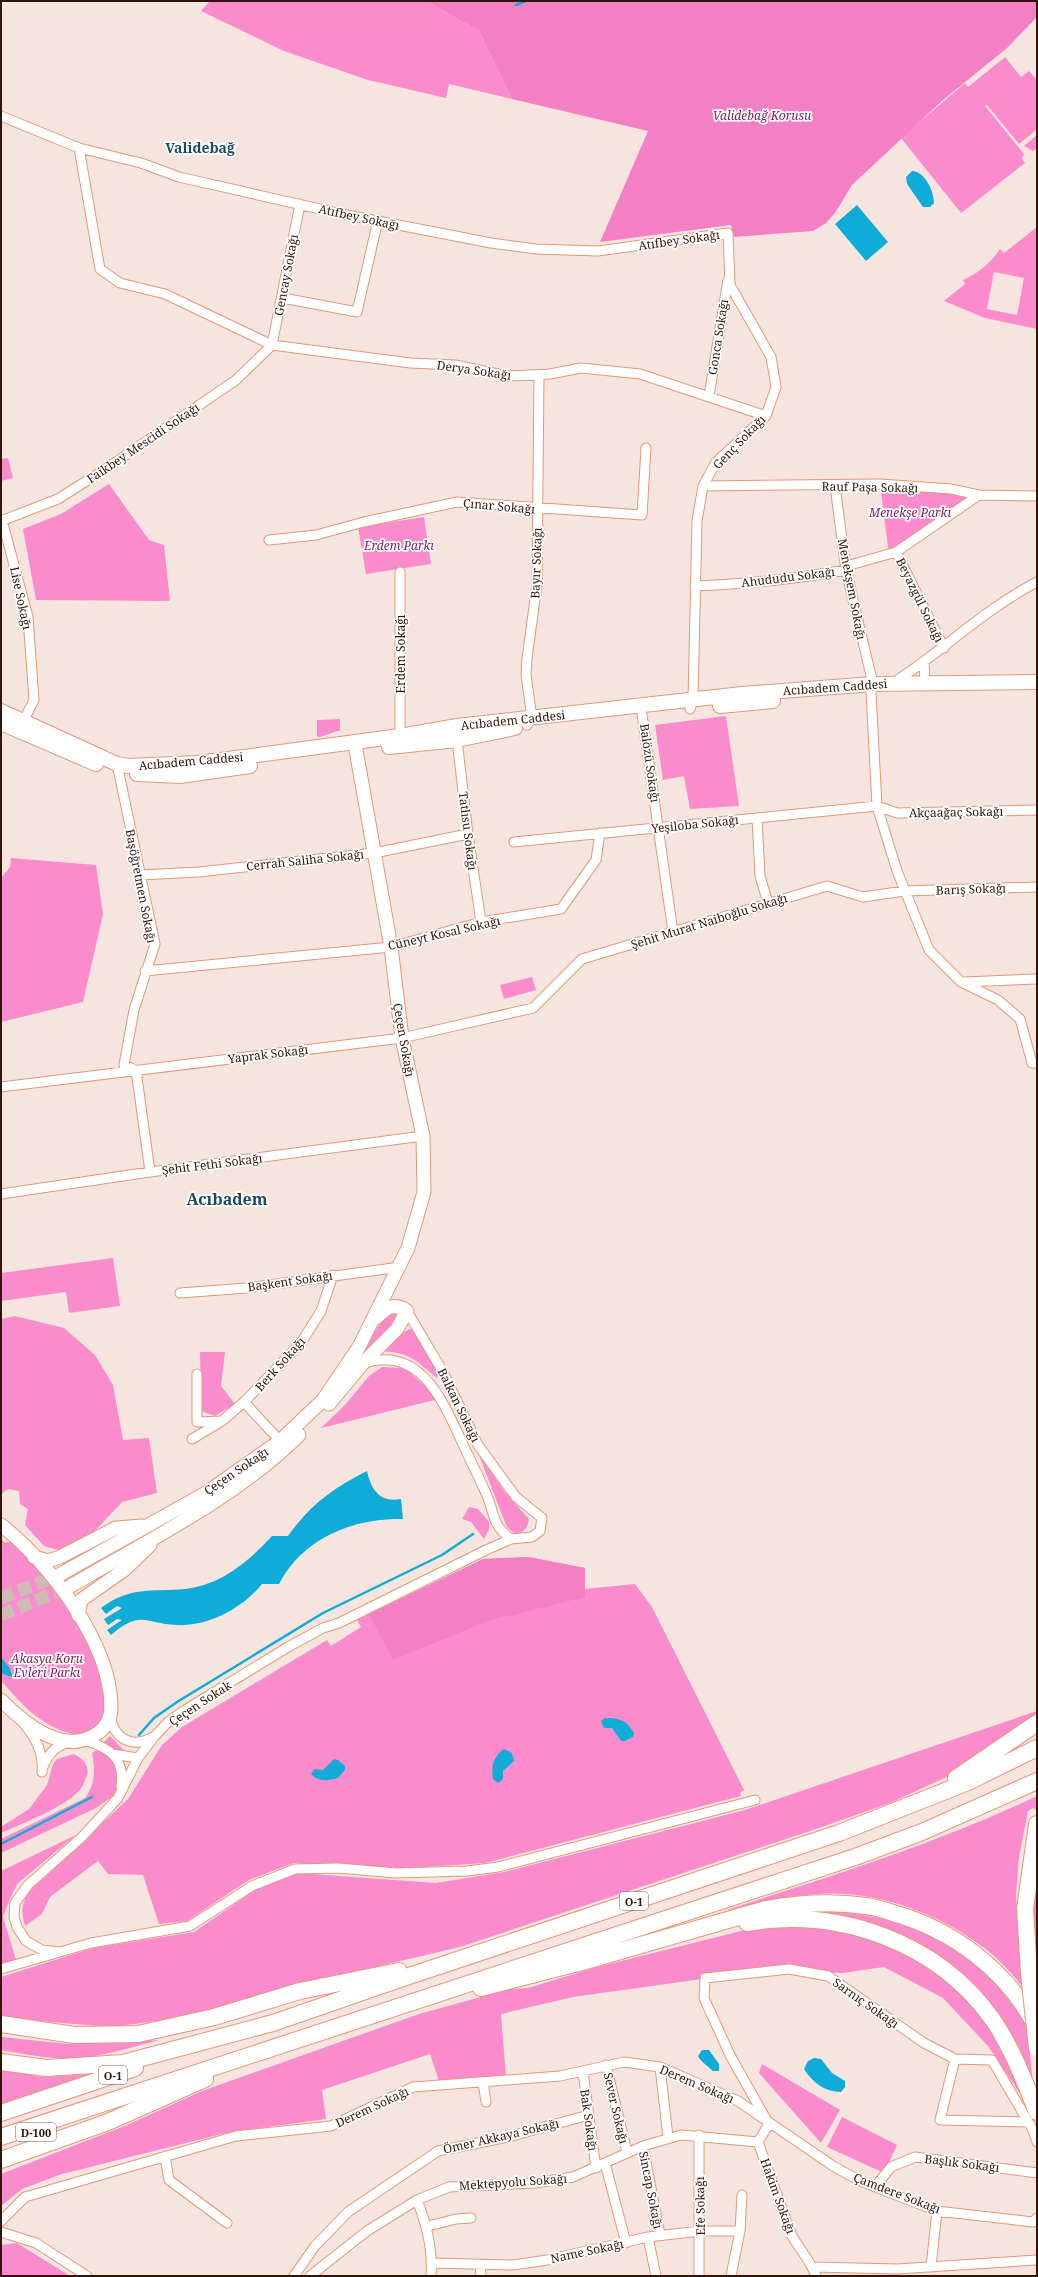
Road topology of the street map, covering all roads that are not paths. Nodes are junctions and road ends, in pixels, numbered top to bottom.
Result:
1 (1, 116) edge
2 (79, 148) junction
3 (300, 204) junction
4 (378, 220) junction
5 (728, 233) joint
6 (728, 279) junction
7 (283, 298) junction
8 (272, 345) junction
9 (539, 375) junction
10 (709, 396) junction
11 (766, 416) junction
12 (646, 448) dead end
13 (703, 486) junction
14 (835, 486) junction
15 (979, 495) junction
16 (1037, 496) edge
17 (538, 509) junction
18 (2, 521) edge
19 (269, 540) dead end
20 (896, 552) junction
21 (846, 570) junction
22 (400, 572) dead end
23 (1037, 582) edge
24 (695, 586) junction
25 (944, 648) junction
26 (924, 664) junction
27 (925, 682) junction
28 (1037, 682) edge
29 (893, 684) junction
30 (872, 688) junction
31 (1037, 689) edge
32 (691, 705) junction
33 (1, 711) edge
34 (642, 714) junction
35 (23, 722) junction
36 (530, 722) junction
37 (1, 723) edge
38 (400, 736) junction
39 (457, 740) junction
40 (356, 750) junction
41 (118, 768) junction
42 (877, 806) junction
43 (1037, 810) edge
44 (757, 818) junction
45 (659, 828) junction
46 (468, 834) junction
47 (600, 834) junction
48 (514, 842) dead end
49 (374, 853) junction
50 (140, 875) junction
51 (1037, 887) edge
52 (904, 891) junction
53 (768, 903) junction
54 (481, 922) junction
55 (673, 932) junction
56 (391, 947) junction
57 (145, 971) junction
58 (1037, 980) edge
59 (962, 982) junction
60 (533, 1008) joint
61 (402, 1038) junction
62 (1037, 1063) edge
63 (136, 1070) junction
64 (1, 1086) edge
65 (423, 1136) junction
66 (150, 1172) junction
67 (1, 1194) edge
68 (400, 1267) junction
69 (333, 1275) junction
70 (389, 1286) junction
71 (180, 1293) dead end
72 (407, 1311) junction
73 (373, 1321) junction
74 (363, 1363) junction
75 (197, 1374) dead end
76 (244, 1402) junction
77 (222, 1421) junction
78 (192, 1439) dead end
79 (280, 1441) junction
80 (1, 1525) edge
81 (143, 1526) junction
82 (165, 1530) junction
83 (511, 1539) junction
84 (34, 1557) junction
85 (59, 1575) tunnel mouth
86 (69, 1586) tunnel mouth
87 (78, 1615) junction
88 (1, 1700) edge
89 (110, 1717) junction
90 (19, 1718) junction
91 (1037, 1723) edge
92 (154, 1737) junction
93 (80, 1741) junction
94 (128, 1742) junction
95 (1037, 1748) edge
96 (112, 1754) junction
97 (138, 1758) junction
98 (1037, 1781) edge
99 (118, 1798) junction
100 (755, 1800) dead end
101 (910, 1806) junction
102 (1037, 1824) edge
103 (653, 1941) junction
104 (30, 1943) junction
105 (59, 1952) junction
106 (463, 1958) junction
107 (27, 1961) junction
108 (1, 1969) edge
109 (419, 2000) junction
110 (1, 2024) edge
111 (1037, 2028) edge
112 (1, 2029) edge
113 (74, 2035) junction
114 (225, 2037) junction
115 (1037, 2048) edge
116 (244, 2059) junction
117 (955, 2059) junction
118 (1, 2062) edge
119 (606, 2065) junction
120 (660, 2067) junction
121 (583, 2072) junction
122 (483, 2082) junction
123 (486, 2102) dead end
124 (1, 2113) edge
125 (69, 2115) junction
126 (588, 2115) junction
127 (1033, 2117) edge
128 (769, 2124) junction
129 (699, 2135) junction
130 (1, 2137) edge
131 (668, 2137) junction
132 (758, 2142) junction
133 (1037, 2142) edge
134 (1, 2145) edge
135 (643, 2146) junction
136 (627, 2152) junction
137 (165, 2156) junction
138 (1, 2160) edge
139 (605, 2163) junction
140 (596, 2168) junction
141 (1037, 2173) edge
142 (875, 2187) junction
143 (742, 2194) dead end
144 (417, 2200) junction
145 (937, 2210) junction
146 (471, 2218) dead end
147 (1037, 2218) edge
148 (1, 2222) edge
149 (228, 2224) dead end
150 (428, 2226) junction
151 (700, 2231) junction
152 (740, 2231) junction
153 (1, 2232) edge
154 (660, 2235) junction
155 (648, 2237) junction
156 (626, 2243) junction
157 (1036, 2260) edge
158 (432, 2263) junction
159 (480, 2265) junction
160 (931, 2266) junction
161 (815, 2272) edge
162 (897, 2272) edge
163 (87, 2276) edge
164 (294, 2276) edge
165 (310, 2276) edge
166 (431, 2276) edge
167 (481, 2276) edge
168 (656, 2276) edge
169 (700, 2276) edge
170 (731, 2276) edge

1 - 2 street, Atıfbey Sokağı
2 - 3 street, Atıfbey Sokağı
2 - 8 street, Derya Sokağı
3 - 4 street, Atıfbey Sokağı
3 - 7 street, Gencay Sokağı
4 - 5 street, Atıfbey Sokağı
4 - 7 street
5 - 6 street, Genç Sokağı
6 - 10 street, Gonca Sokağı
6 - 11 street, Genç Sokağı
7 - 8 street, Gencay Sokağı
8 - 9 street, Derya Sokağı
8 - 18 street, Faikbey Mescidi Sokağı
9 - 10 street, Derya Sokağı
9 - 17 street, Bayır Sokağı
10 - 11 street, Derya Sokağı
11 - 13 street, Genç Sokağı
12 - 17 street, Çınar Sokağı
13 - 14 street, Rauf Paşa Sokağı
13 - 24 street, Genç Sokağı
14 - 15 street, Rauf Paşa Sokağı
14 - 21 street, Menekşem Sokağı
15 - 16 street, Rauf Paşa Sokağı
15 - 20 street, Ahududu Sokağı
17 - 19 street, Çınar Sokağı
17 - 36 street, Bayır Sokağı
18 - 35 street, Lise Sokağı
20 - 21 street, Ahududu Sokağı
20 - 25 street, Beyazgül Sokağı
21 - 24 street, Ahududu Sokağı
21 - 30 street, Menekşem Sokağı
22 - 38 street, Erdem Sokağı
23 - 25 street
24 - 32 street, Genç Sokağı
25 - 26 street
26 - 27 street
26 - 29 street
27 - 28 main road, Acıbadem Caddesi
27 - 29 main road, Acıbadem Caddesi
29 - 30 main road, Acıbadem Caddesi
30 - 31 main road, Acıbadem Caddesi
30 - 32 main road, Acıbadem Caddesi
30 - 42 street, Menekşem Sokağı
32 - 34 main road, Acıbadem Caddesi
32 - 36 main road, Acıbadem Caddesi
33 - 35 main road, Acıbadem Caddesi
34 - 36 main road, Acıbadem Caddesi
34 - 45 street, Balözü Sokağı
35 - 41 main road, Acıbadem Caddesi
36 - 38 main road, Acıbadem Caddesi
36 - 39 main road, Acıbadem Caddesi
37 - 41 main road, Acıbadem Caddesi
38 - 41 main road, Acıbadem Caddesi
39 - 40 main road, Acıbadem Caddesi
39 - 46 street, Tatlısu Sokağı
40 - 41 main road, Acıbadem Caddesi
40 - 49 main road, Çeçen Sokağı
41 - 50 street, Başöğretmen Sokağı
42 - 43 street, Akçaağaç Sokağı
42 - 44 street, Yeşiloba Sokağı
42 - 52 street, Menekşem Sokağı
44 - 45 street, Yeşiloba Sokağı
44 - 53 street
45 - 47 street, Yeşiloba Sokağı
45 - 55 street, Balözü Sokağı
46 - 49 street, Cerrah Saliha Sokağı
46 - 54 street, Tatlısu Sokağı
47 - 48 street, Yeşiloba Sokağı
47 - 54 street, Cüneyt Kosal Sokağı
49 - 50 street, Cerrah Saliha Sokağı
49 - 56 main road, Çeçen Sokağı
50 - 57 street, Başöğretmen Sokağı
51 - 52 street, Barış Sokağı
52 - 53 street, Şehit Murat Naiboğlu Sokağı
52 - 59 street, Menekşem Sokağı
53 - 55 street, Şehit Murat Naiboğlu Sokağı
54 - 56 street, Cüneyt Kosal Sokağı
55 - 60 street, Şehit Murat Naiboğlu Sokağı
56 - 57 street, Cüneyt Kosal Sokağı
56 - 61 main road, Çeçen Sokağı
57 - 63 street, Başöğretmen Sokağı
58 - 59 street
59 - 62 street, Menekşem Sokağı
60 - 61 street, Yaprak Sokağı
61 - 63 street, Yaprak Sokağı
61 - 65 main road, Çeçen Sokağı
63 - 64 street, Yaprak Sokağı
63 - 66 street
65 - 66 street, Şehit Fethi Sokağı
65 - 68 main road, Çeçen Sokağı
66 - 67 street, Şehit Fethi Sokağı
68 - 69 street, Başkent Sokağı
68 - 70 main road, Çeçen Sokağı
69 - 71 street, Başkent Sokağı
69 - 76 street, Berk Sokağı
70 - 72 main road
70 - 73 main road, Çeçen Sokağı
72 - 73 main road, Çeçen Sokağı
72 - 74 main road, Çeçen Sokağı
72 - 83 street, Balkan Sokağı
73 - 79 main road, Çeçen Sokağı
74 - 82 main road, Çeçen Sokağı
74 - 83 street, Balkan Sokağı
75 - 77 street
76 - 77 street, Berk Sokağı
76 - 79 street
77 - 78 street, Berk Sokağı
79 - 81 main road, Çeçen Sokağı
80 - 84 main road
81 - 84 main road
81 - 85 main road, Çeçen Sokağı
82 - 86 main road, Çeçen Sokağı
82 - 87 main road
83 - 92 street, Çeçen Sokak
84 - 87 main road
87 - 89 main road
88 - 90 main road
89 - 93 main road
89 - 94 street
90 - 93 main road
90 - 93 street
91 - 101 highway
92 - 94 street
92 - 97 street, Çeçen Sokak
93 - 96 street
94 - 97 street
95 - 101 highway, O-1
96 - 97 street
96 - 99 street
97 - 99 street, Çeçen Sokak
98 - 109 highway, O-1
99 - 104 street, Çeçen Sokak
100 - 105 street
101 - 106 highway, O-1
102 - 115 highway, bridge
103 - 109 highway
103 - 111 highway
103 - 127 highway
104 - 105 street, Çeçen Sokak
104 - 107 street
105 - 107 street
106 - 113 highway
106 - 114 highway, O-1
107 - 108 street
109 - 116 highway, O-1
110 - 113 highway
112 - 113 highway
114 - 118 highway
114 - 124 highway, O-1
116 - 125 highway, O-1
116 - 138 highway
117 - 127 street, Sarnıç Sokağı
117 - 127 street
117 - 128 street, Sarnıç Sokağı
119 - 120 street, Derem Sokağı
119 - 121 street, Derem Sokağı
119 - 136 street, Sever Sokağı
120 - 128 street, Derem Sokağı
120 - 131 street
121 - 122 street, Derem Sokağı
121 - 126 street, Bak Sokağı
122 - 123 street
122 - 137 street, Derem Sokağı
125 - 130 highway, O-1
125 - 134 highway, D-100
126 - 140 street, Bak Sokağı
126 - 164 street, Ömer Akkaya Sokağı
127 - 133 street, Sarnıç Sokağı
128 - 132 street
128 - 142 street, Çamdere Sokağı
129 - 131 street, Mektepyolu Sokağı
129 - 132 street, Mektepyolu Sokağı
129 - 151 street, Efe Sokağı
131 - 135 street, Mektepyolu Sokağı
132 - 161 street, Hakim Sokağı
135 - 136 street, Mektepyolu Sokağı
135 - 154 street, Sincap Sokağı
136 - 139 street, Mektepyolu Sokağı
137 - 148 street, Derem Sokağı
137 - 149 street
139 - 140 street, Mektepyolu Sokağı
139 - 156 street
140 - 144 street, Mektepyolu Sokağı
141 - 142 street, Başlık Sokağı
142 - 145 street, Çamdere Sokağı
143 - 152 street
144 - 150 street
144 - 165 street, Mektepyolu Sokağı
145 - 147 street, Çamdere Sokağı
145 - 160 street
146 - 150 street
150 - 158 street
151 - 152 street, Name Sokağı
151 - 154 street, Name Sokağı
151 - 169 street, Efe Sokağı
152 - 170 street
153 - 163 street
154 - 155 street, Name Sokağı
155 - 156 street, Name Sokağı
155 - 168 street, Sincap Sokağı
156 - 159 street, Name Sokağı
157 - 160 street, Hakim Sokağı
158 - 159 street, Name Sokağı
158 - 166 street
159 - 167 street
160 - 162 street, Hakim Sokağı
161 - 162 street, Hakim Sokağı

